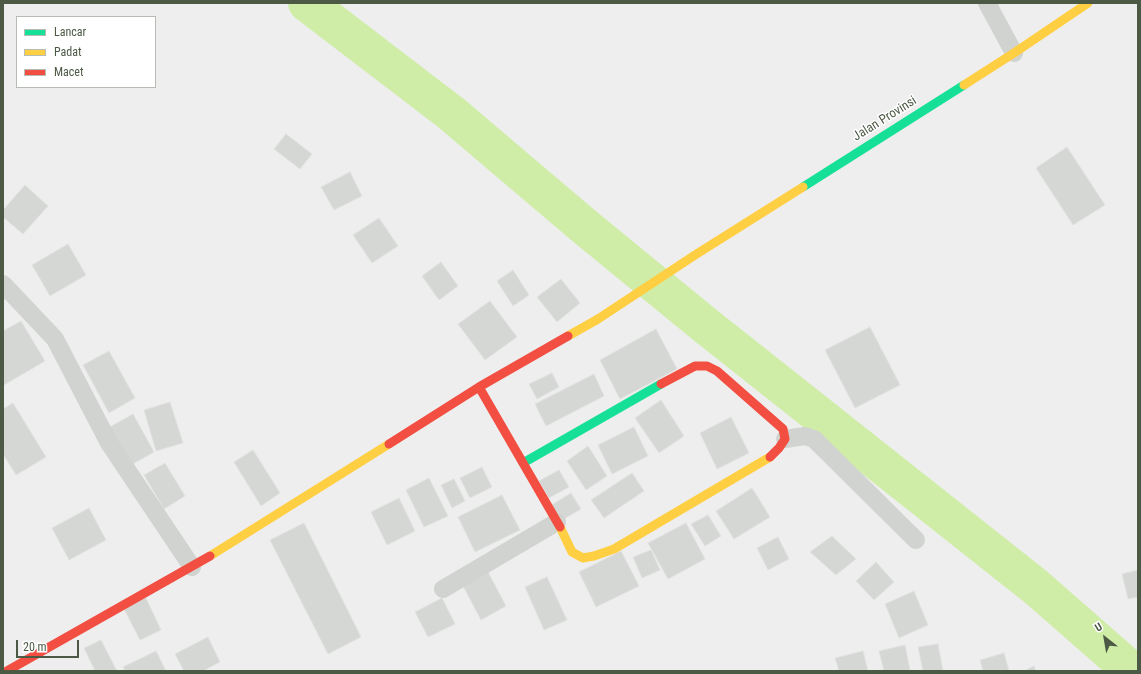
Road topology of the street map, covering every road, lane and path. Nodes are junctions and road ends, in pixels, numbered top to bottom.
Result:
1 (987, 3) edge
2 (1088, 3) edge
3 (1014, 53) junction
4 (3, 284) edge
5 (479, 387) junction
6 (785, 439) junction
7 (523, 463) junction
8 (557, 522) junction
9 (916, 540) dead end
10 (192, 567) junction
11 (443, 589) dead end
12 (7, 671) edge

1 - 3 street
2 - 3 main road, Jalan Provinsi
3 - 5 main road, Jalan Provinsi
4 - 10 street
5 - 7 main road
5 - 10 main road, Jalan Provinsi
6 - 7 main road
6 - 8 main road
6 - 9 street
7 - 8 main road
8 - 11 street
10 - 12 main road, Jalan Provinsi

